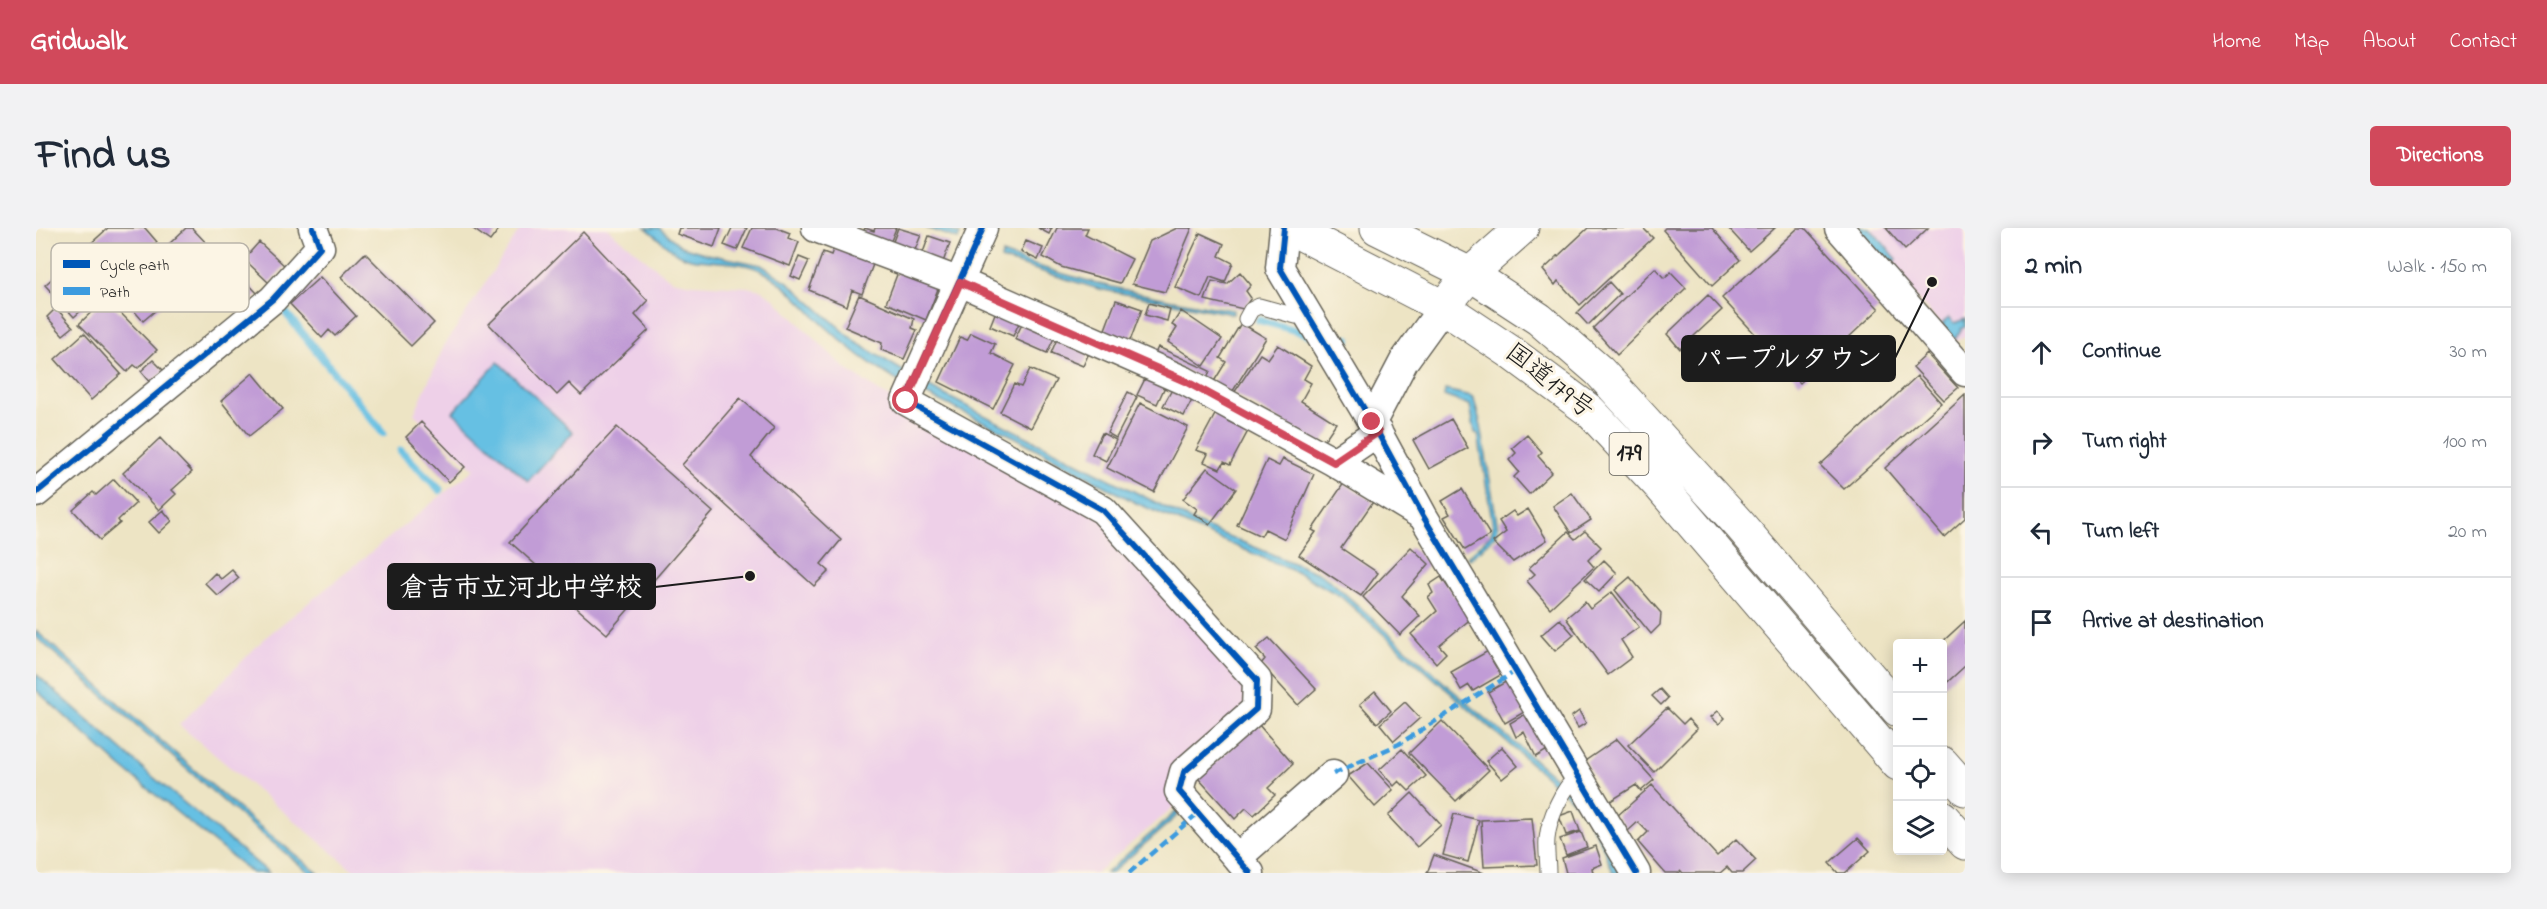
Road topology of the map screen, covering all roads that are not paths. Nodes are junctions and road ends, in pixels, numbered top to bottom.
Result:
1 (313, 228) edge
2 (816, 228) edge
3 (982, 228) edge
4 (1284, 228) edge
5 (1290, 228) edge
6 (1377, 228) edge
7 (1522, 228) edge
8 (1839, 228) edge
9 (1470, 274) junction
10 (960, 282) junction
11 (1443, 307) junction
12 (1307, 312) junction
13 (1246, 318) dead end
14 (1965, 372) edge
15 (1375, 427) junction
16 (1334, 462) junction
17 (36, 493) edge
18 (1423, 516) junction
19 (1893, 704) edge
20 (1893, 758) edge
21 (1947, 769) edge
22 (1333, 774) dead end
23 (1578, 775) junction
24 (1965, 789) edge
25 (1947, 823) edge
26 (1965, 843) edge
27 (1244, 866) edge
28 (1548, 873) edge
29 (1636, 873) edge

1 - 17 street
2 - 10 street
3 - 10 street
4 - 12 street
5 - 11 main road, 国道179号 / 179
6 - 9 main road, 国道179号 / 179
7 - 9 main road
8 - 14 street
9 - 11 main road
9 - 19 main road, 国道179号 / 179
10 - 16 street
10 - 27 street
11 - 15 street
11 - 20 main road, 国道179号 / 179
12 - 13 lane
12 - 15 street
15 - 16 street
15 - 18 street
16 - 18 street
18 - 23 street
21 - 24 main road
22 - 27 street
23 - 28 lane
23 - 29 street
25 - 26 main road

